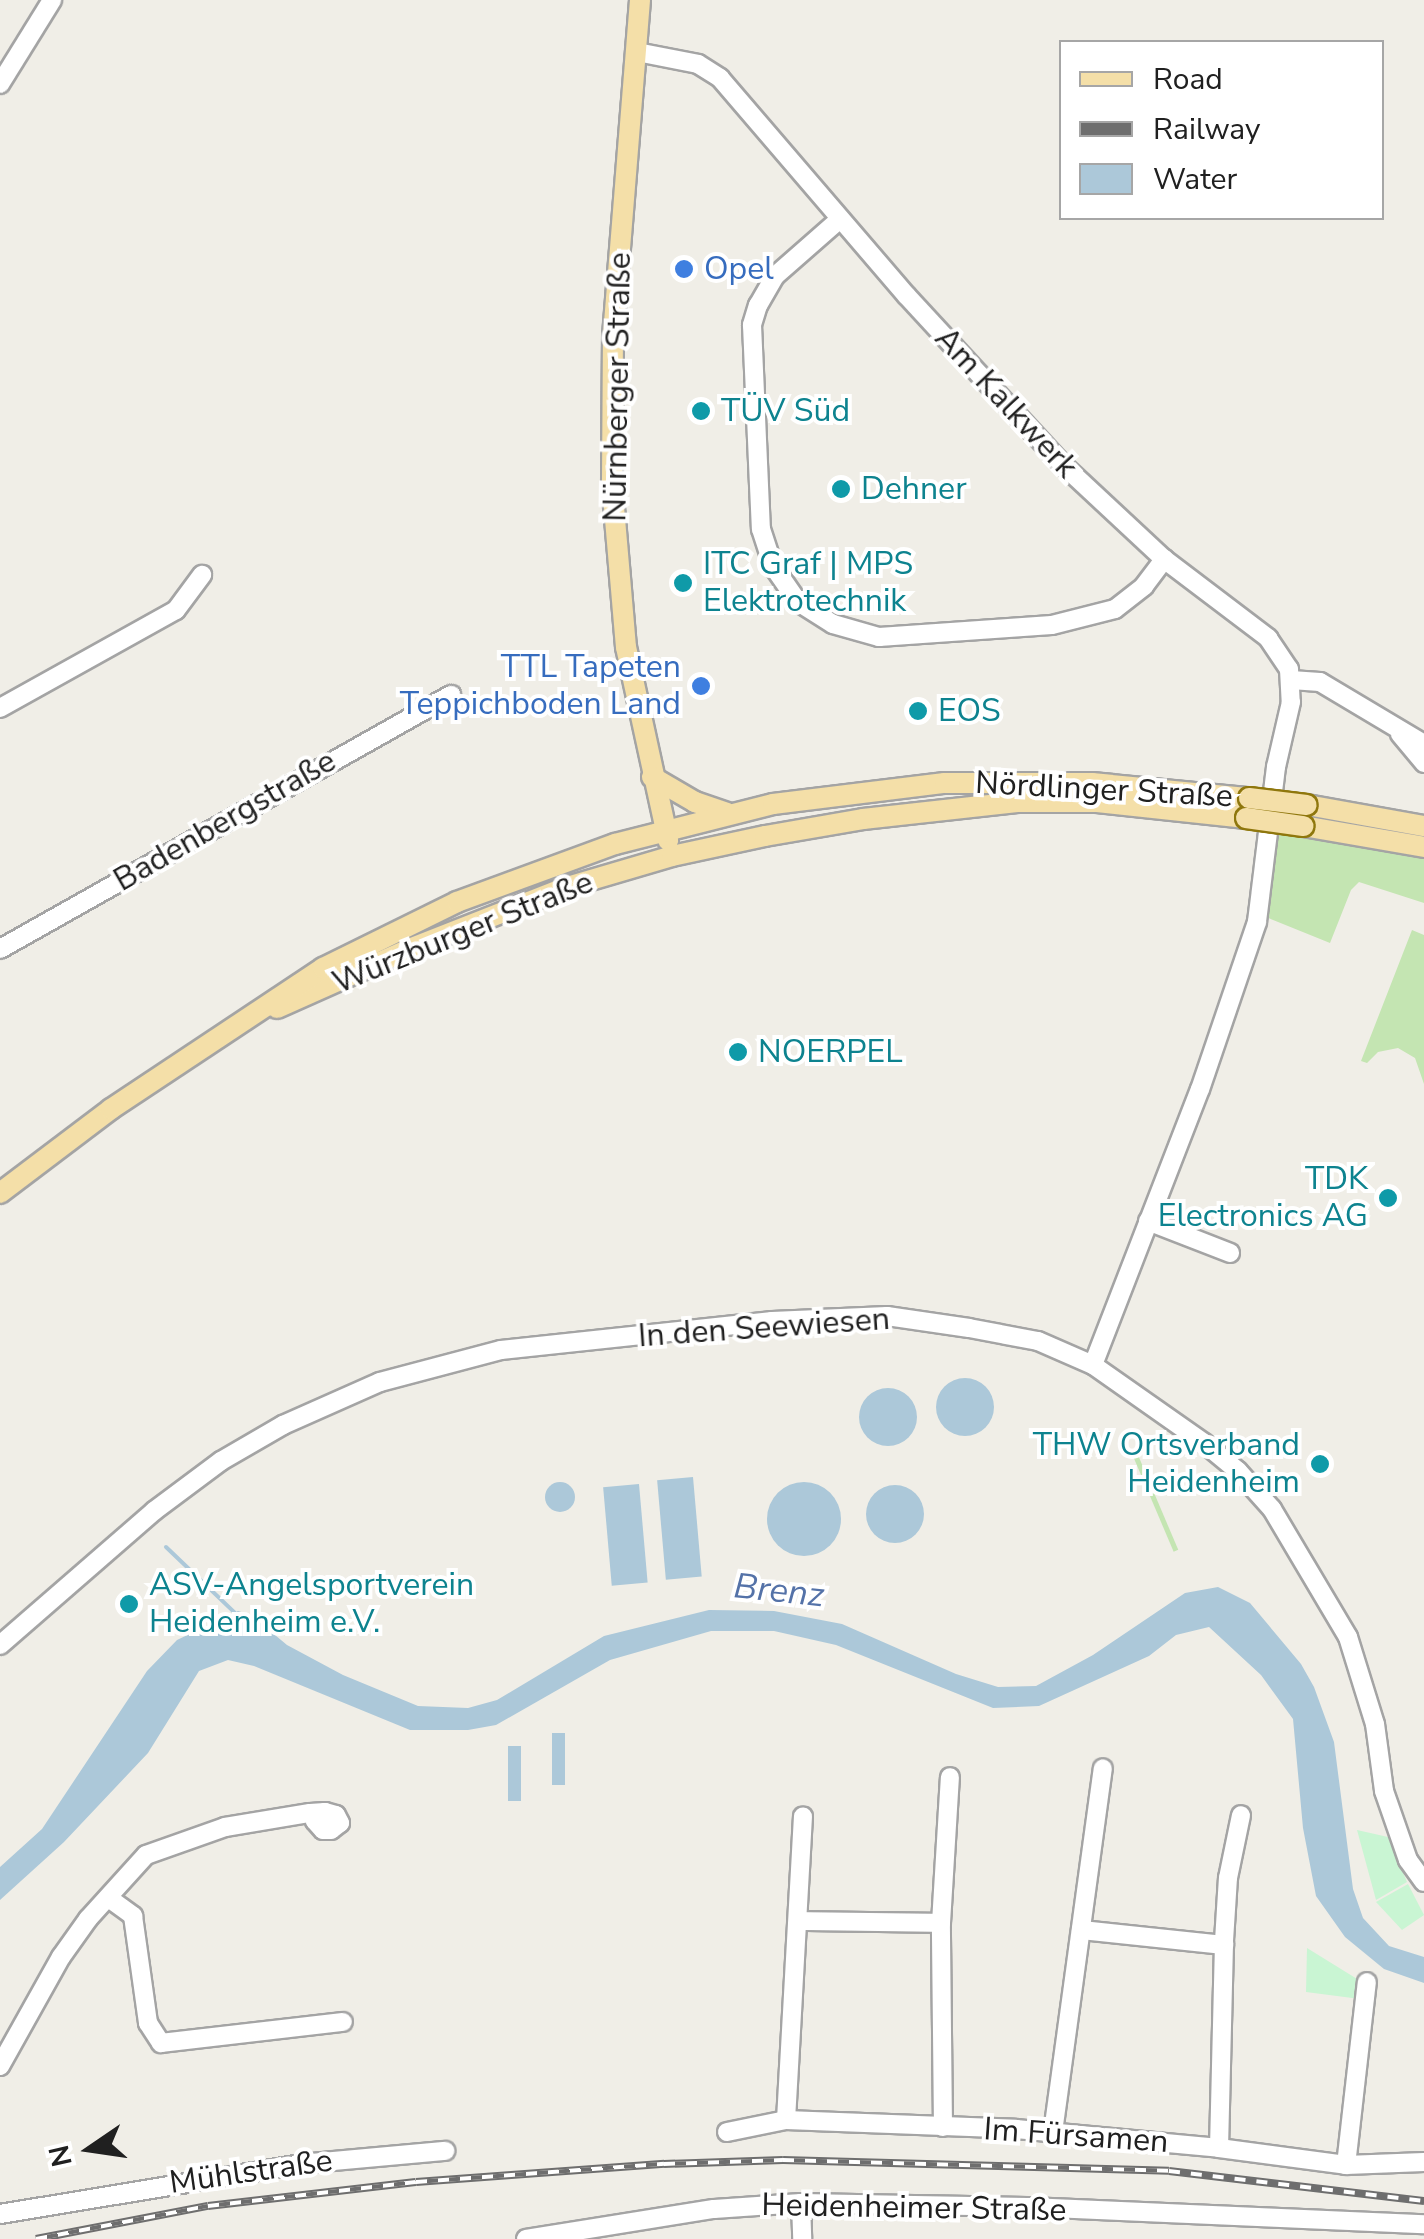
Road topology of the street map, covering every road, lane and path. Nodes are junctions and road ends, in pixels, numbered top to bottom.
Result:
1 (52, 0) edge
2 (640, 0) edge
3 (637, 52) junction
4 (0, 84) edge
5 (840, 219) junction
6 (1164, 559) junction
7 (202, 575) dead end
8 (1291, 680) junction
9 (450, 695) dead end
10 (0, 708) edge
11 (1397, 729) junction
12 (1424, 744) edge
13 (1424, 763) edge
14 (652, 777) junction
15 (1248, 808) junction
16 (730, 813) junction
17 (1305, 815) junction
18 (1424, 826) edge
19 (666, 830) junction
20 (1424, 847) edge
21 (672, 856) junction
22 (0, 948) edge
23 (256, 1016) junction
24 (0, 1193) edge
25 (1148, 1221) junction
26 (1230, 1253) dead end
27 (1093, 1365) junction
28 (0, 1645) edge
29 (1103, 1768) dead end
30 (950, 1777) dead end
31 (325, 1812) dead end
32 (1241, 1815) dead end
33 (803, 1816) dead end
34 (1424, 1882) edge
35 (110, 1900) junction
36 (798, 1921) junction
37 (940, 1923) junction
38 (1081, 1930) junction
39 (1224, 1945) junction
40 (1367, 1982) dead end
41 (343, 2022) dead end
42 (0, 2066) edge
43 (786, 2120) junction
44 (943, 2126) junction
45 (727, 2132) dead end
46 (1053, 2132) junction
47 (1219, 2148) junction
48 (445, 2151) dead end
49 (1424, 2162) edge
50 (1346, 2165) junction
51 (801, 2204) junction
52 (0, 2214) edge
53 (1424, 2224) edge
54 (640, 2230) edge
55 (526, 2239) edge
56 (802, 2239) edge

1 - 4 street
2 - 3 main road, Nürnberger Straße
3 - 5 street, Am Kalkwerk
3 - 14 main road, Nürnberger Straße
5 - 6 street, Am Kalkwerk
5 - 6 street
6 - 8 street, Am Kalkwerk
7 - 10 street
8 - 11 street
8 - 25 street
9 - 22 street, Badenbergstraße
11 - 12 street
11 - 13 street
14 - 16 main road
14 - 19 main road, Nürnberger Straße
15 - 16 main road, Nördlinger Straße
15 - 17 main road, Nördlinger Straße, bridge
15 - 21 main road, Nördlinger Straße
16 - 19 main road, Nördlinger Straße
17 - 18 main road, Nördlinger Straße
17 - 20 main road, Nördlinger Straße
19 - 21 main road, Nürnberger Straße
19 - 23 main road, Würzburger Straße
21 - 23 main road, Würzburger Straße
23 - 24 main road, Würzburger Straße
25 - 26 street
25 - 27 street
27 - 28 street, In den Seewiesen
27 - 34 street, In den Seewiesen
29 - 38 street
30 - 37 street
31 - 35 street
32 - 39 street
33 - 36 street
35 - 41 street
35 - 42 street
36 - 37 street
36 - 43 street
37 - 44 street
38 - 39 street
38 - 46 street
39 - 47 street
40 - 50 street
43 - 44 street, Im Fürsamen
43 - 45 street, Im Fürsamen
44 - 46 street, Im Fürsamen
46 - 47 street, Im Fürsamen
47 - 50 street, Im Fürsamen
48 - 52 street, Mühlstraße
49 - 50 street, Im Fürsamen
51 - 53 street, Heidenheimer Straße
51 - 54 street, Heidenheimer Straße
51 - 56 street
54 - 55 street, Heidenheimer Straße

